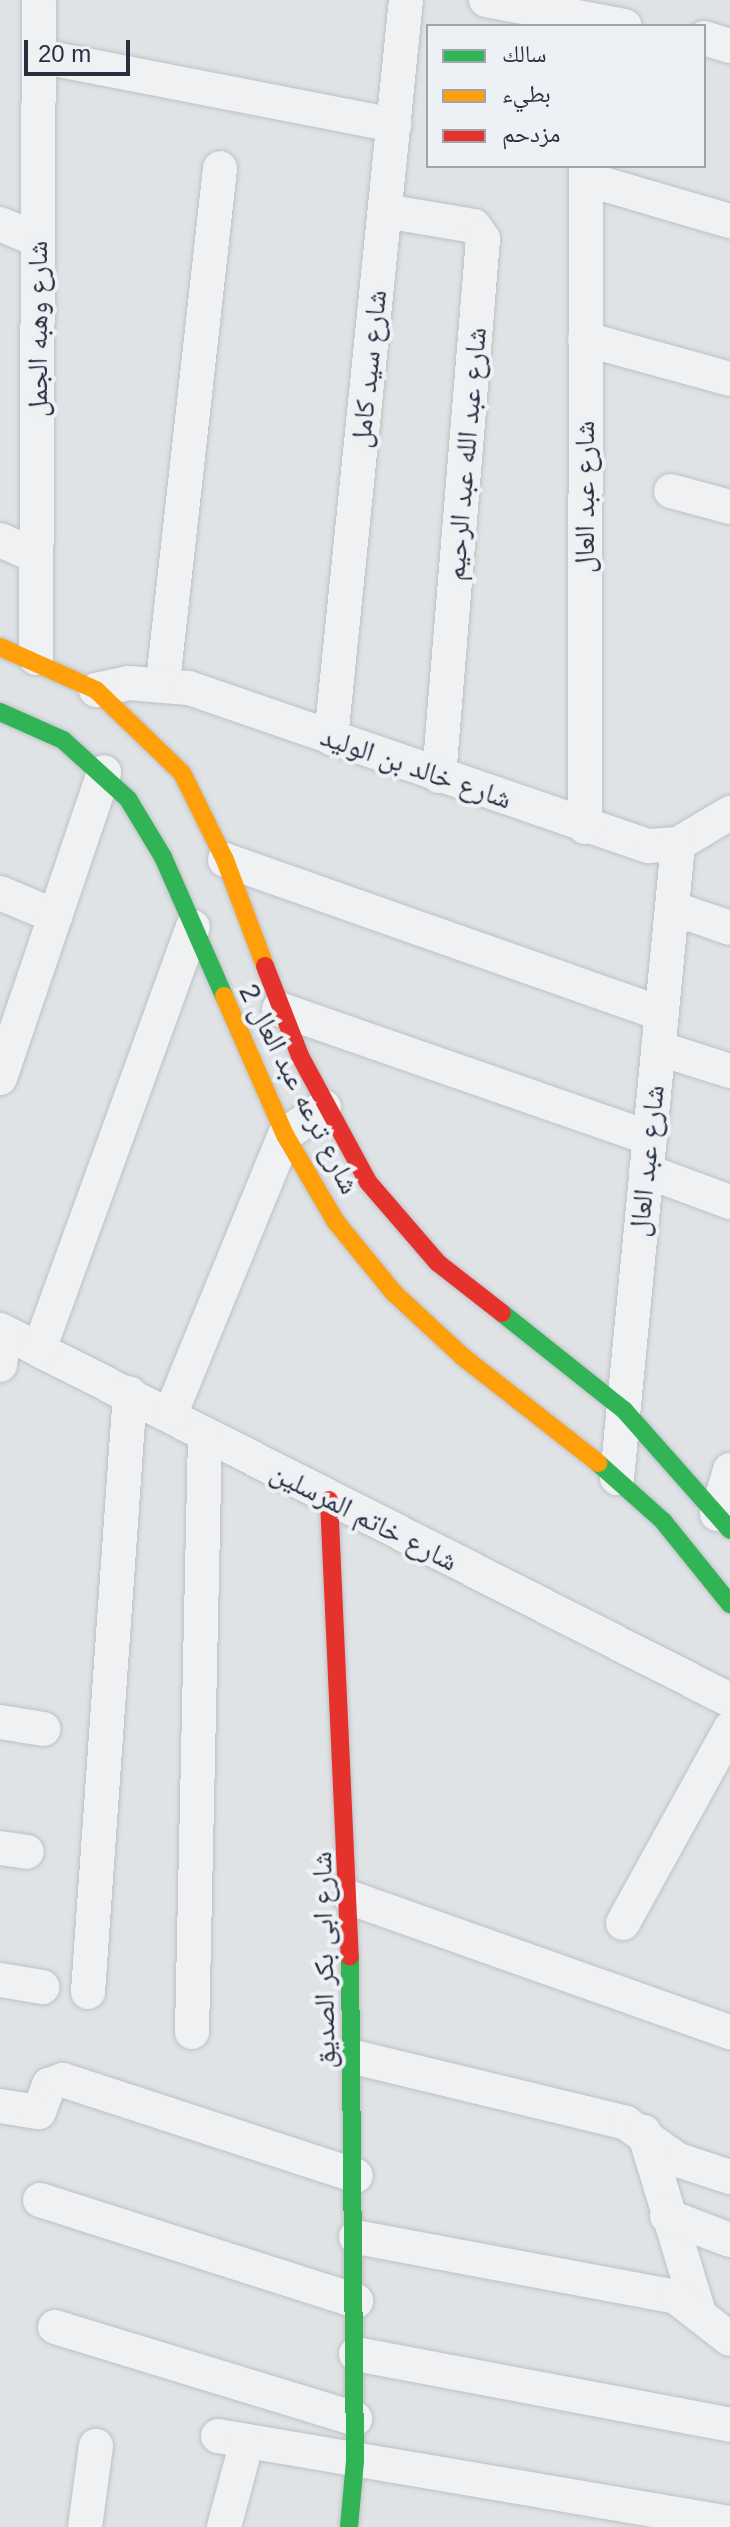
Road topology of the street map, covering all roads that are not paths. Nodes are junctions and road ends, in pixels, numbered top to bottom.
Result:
1 (406, 0) edge
2 (486, 0) edge
3 (37, 1) edge
4 (614, 24) edge
5 (706, 39) edge
6 (730, 46) edge
7 (39, 56) junction
8 (406, 108) edge
9 (220, 168) dead end
10 (586, 172) edge
11 (385, 211) junction
12 (730, 221) edge
13 (0, 224) edge
14 (38, 240) junction
15 (585, 339) junction
16 (730, 379) edge
17 (671, 491) dead end
18 (730, 507) edge
19 (0, 540) edge
20 (36, 556) junction
21 (0, 647) edge
22 (36, 658) junction
23 (163, 682) junction
24 (96, 690) junction
25 (0, 712) edge
26 (331, 738) junction
27 (167, 755) junction
28 (104, 772) junction
29 (439, 776) junction
30 (138, 788) junction
31 (730, 813) edge
32 (585, 827) junction
33 (678, 844) junction
34 (225, 860) junction
35 (0, 893) edge
36 (672, 908) junction
37 (55, 916) junction
38 (193, 927) junction
39 (730, 928) edge
40 (279, 1009) junction
41 (662, 1014) junction
42 (658, 1048) junction
43 (730, 1071) edge
44 (0, 1078) edge
45 (324, 1107) junction
46 (285, 1135) junction
47 (648, 1155) junction
48 (730, 1202) edge
49 (1, 1342) edge
50 (40, 1347) junction
51 (130, 1393) junction
52 (624, 1410) junction
53 (170, 1415) junction
54 (205, 1434) junction
55 (730, 1470) edge
56 (617, 1478) junction
57 (329, 1500) junction
58 (724, 1522) edge
59 (730, 1604) edge
60 (730, 1700) edge
61 (0, 1722) edge
62 (43, 1729) dead end
63 (730, 1729) edge
64 (351, 1898) junction
65 (623, 1923) dead end
66 (0, 1980) edge
67 (42, 1987) dead end
68 (88, 1992) dead end
69 (192, 2032) dead end
70 (730, 2032) edge
71 (354, 2057) junction
72 (0, 2106) edge
73 (644, 2132) junction
74 (356, 2176) junction
75 (730, 2177) edge
76 (40, 2200) dead end
77 (667, 2216) junction
78 (356, 2237) junction
79 (730, 2240) edge
80 (356, 2301) junction
81 (698, 2310) junction
82 (55, 2327) dead end
83 (730, 2339) edge
84 (356, 2354) junction
85 (355, 2419) junction
86 (730, 2425) edge
87 (96, 2446) dead end
88 (355, 2461) junction
89 (730, 2523) edge
90 (85, 2527) edge
91 (224, 2527) edge
92 (349, 2527) edge

1 - 8 street, شارع سيد كامل
2 - 4 street
3 - 7 street, شارع وهبه الجمل
5 - 6 street
7 - 8 street
7 - 14 street, شارع وهبه الجمل
8 - 11 street, شارع سيد كامل
9 - 23 street
10 - 12 street
10 - 15 street, شارع عبد العال
11 - 26 street, شارع سيد كامل
11 - 29 street, شارع عبد الله عبد الرحيم
13 - 14 street
14 - 20 street, شارع وهبه الجمل
15 - 16 street
15 - 32 street, شارع عبد العال
17 - 18 street
19 - 20 street
20 - 22 street, شارع وهبه الجمل
21 - 22 street, شارع ترعه عبد العال 2
22 - 24 street, شارع ترعه عبد العال 2
23 - 24 street, شارع خالد بن الوليد
23 - 26 street, شارع خالد بن الوليد
24 - 27 street, شارع ترعه عبد العال 2
25 - 28 street, شارع ترعه عبد العال 2
26 - 29 street, شارع خالد بن الوليد
27 - 30 street
27 - 34 street, شارع ترعه عبد العال 2
28 - 30 street, شارع ترعه عبد العال 2
28 - 37 street
29 - 32 street, شارع خالد بن الوليد
30 - 38 street, شارع ترعه عبد العال 2
31 - 33 street
32 - 33 street, شارع خالد بن الوليد
33 - 36 street, شارع عبد العال
34 - 40 street, شارع ترعه عبد العال 2
34 - 41 street
35 - 37 street
36 - 39 street
36 - 41 street, شارع عبد العال
37 - 44 street
38 - 46 street, شارع ترعه عبد العال 2
38 - 50 street
40 - 45 street, شارع ترعه عبد العال 2
40 - 47 street
41 - 42 street, شارع عبد العال
42 - 43 street
42 - 47 street, شارع عبد العال
45 - 46 street
45 - 52 street, شارع ترعه عبد العال 2
46 - 53 street
46 - 56 street, شارع ترعه عبد العال 2
47 - 48 street
47 - 52 street, شارع عبد العال
49 - 50 street, شارع خاتم المرسلين
50 - 51 street, شارع خاتم المرسلين
51 - 53 street, شارع خاتم المرسلين
51 - 68 street
52 - 56 street, شارع عبد العال
52 - 58 street, شارع ترعه عبد العال 2
53 - 54 street, شارع خاتم المرسلين
54 - 57 street, شارع خاتم المرسلين
54 - 69 street
55 - 58 street
56 - 59 street, شارع ترعه عبد العال 2
57 - 60 street, شارع خاتم المرسلين
57 - 64 street, شارع ابى بكر الصديق
61 - 62 street
63 - 65 street
64 - 70 street
64 - 71 street, شارع ابى بكر الصديق
66 - 67 street
71 - 73 street
71 - 74 street, شارع ابى بكر الصديق
72 - 74 street
73 - 75 street
73 - 77 street
74 - 78 street, شارع ابى بكر الصديق
76 - 80 street
77 - 79 street
77 - 81 street
78 - 80 street, شارع ابى بكر الصديق
78 - 81 street
80 - 84 street, شارع ابى بكر الصديق
81 - 83 street
82 - 85 street
84 - 85 street, شارع ابى بكر الصديق
84 - 86 street
85 - 88 street, شارع ابى بكر الصديق
87 - 90 street
88 - 89 street
88 - 91 street
88 - 92 street, شارع ابى بكر الصديق

